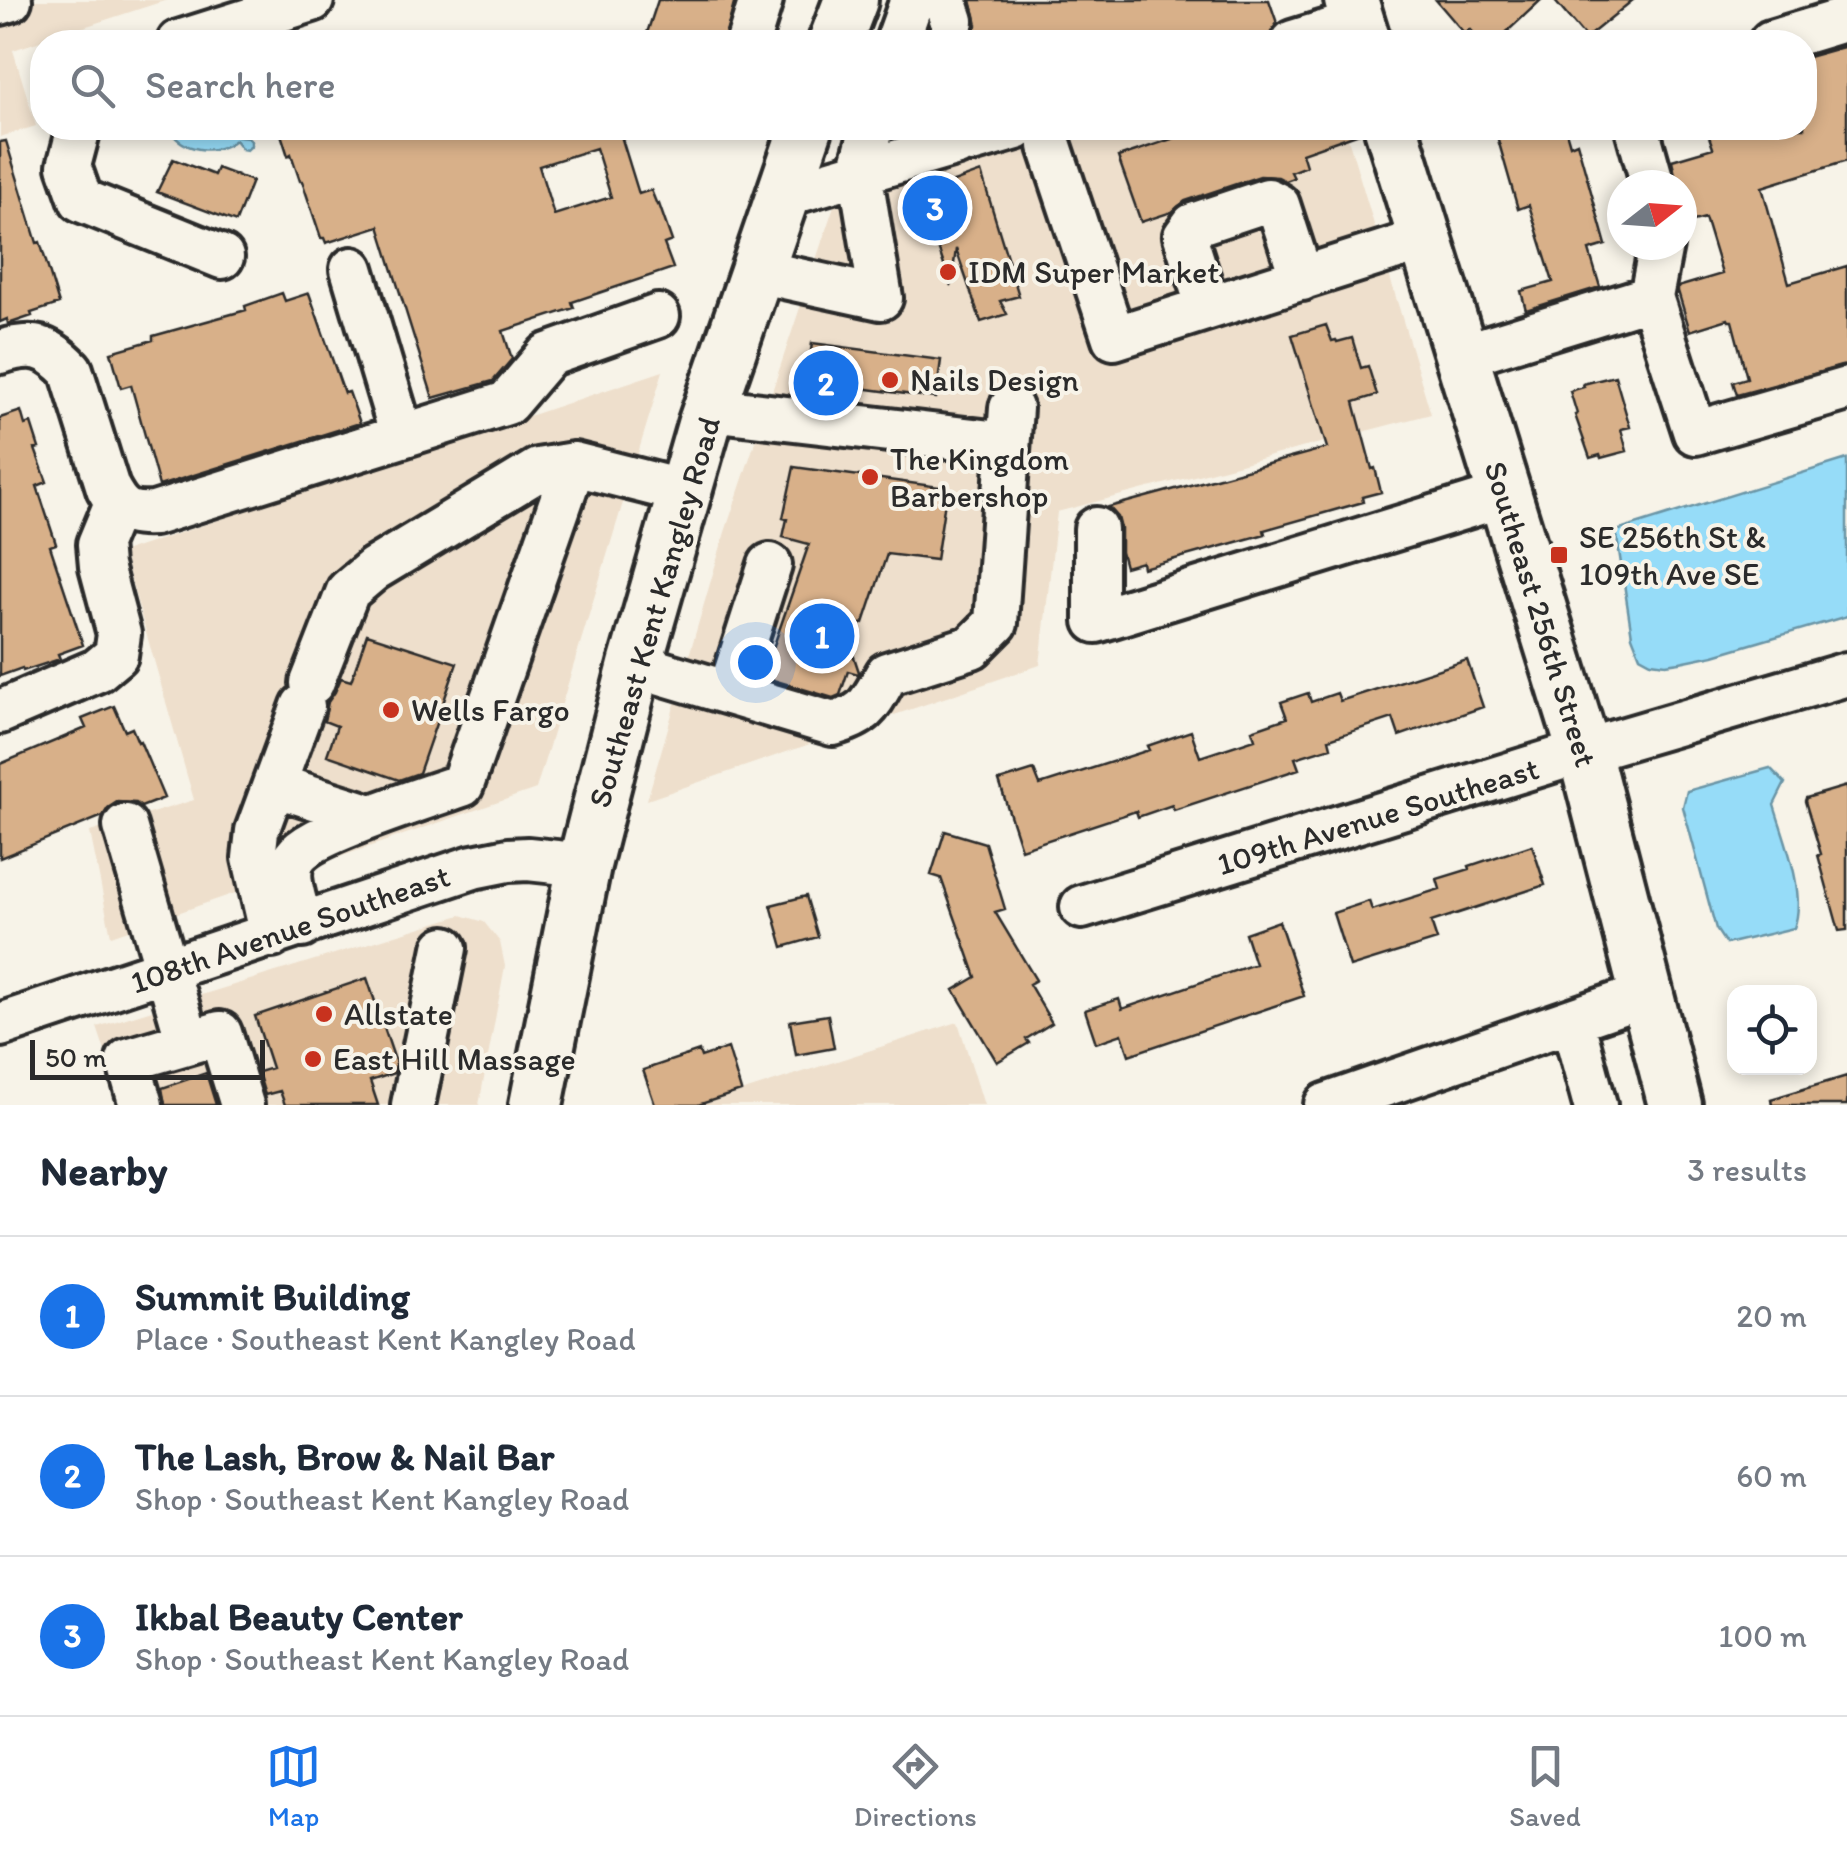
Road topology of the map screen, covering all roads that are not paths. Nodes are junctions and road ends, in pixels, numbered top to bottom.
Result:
1 (10, 0) edge
2 (312, 0) edge
3 (761, 0) edge
4 (851, 0) edge
5 (912, 0) edge
6 (0, 3) edge
7 (1847, 19) edge
8 (1358, 22) edge
9 (217, 30) edge
10 (752, 30) edge
11 (840, 30) edge
12 (901, 30) edge
13 (1332, 30) edge
14 (1811, 30) edge
15 (76, 140) edge
16 (802, 140) edge
17 (869, 140) edge
18 (998, 140) edge
19 (1034, 140) edge
20 (1394, 140) edge
21 (1640, 140) edge
22 (1649, 170) edge
23 (860, 172) junction
24 (784, 195) junction
25 (1425, 239) junction
26 (222, 257) dead end
27 (1659, 260) edge
28 (352, 268) dead end
29 (758, 271) junction
30 (1302, 278) junction
31 (1651, 297) junction
32 (1208, 308) junction
33 (658, 316) dead end
34 (0, 352) edge
35 (1461, 356) junction
36 (1847, 389) edge
37 (710, 408) junction
38 (402, 436) junction
39 (574, 464) junction
40 (685, 492) junction
41 (1505, 495) junction
42 (116, 503) junction
43 (1096, 529) dead end
44 (770, 565) dead end
45 (634, 665) junction
46 (1847, 674) edge
47 (729, 693) junction
48 (0, 712) edge
49 (1584, 752) junction
50 (274, 785) junction
51 (371, 816) junction
52 (124, 826) dead end
53 (584, 865) junction
54 (1082, 908) dead end
55 (287, 931) junction
56 (446, 948) dead end
57 (166, 970) junction
58 (1648, 994) junction
59 (1572, 1020) junction
60 (0, 1025) edge
61 (188, 1042) junction
62 (141, 1105) edge
63 (242, 1105) edge
64 (414, 1105) edge
65 (536, 1105) edge
66 (1326, 1105) edge
67 (1595, 1105) edge
68 (1675, 1105) edge

1 - 6 street
2 - 9 street
3 - 10 street
4 - 11 main road
5 - 12 street
7 - 14 street
8 - 13 street
15 - 26 street
16 - 24 main road, Southeast Kent Kangley Road
17 - 23 street
18 - 23 street
19 - 32 street
20 - 25 main road, Southeast 256th Street
21 - 22 street
23 - 24 street
23 - 29 street
24 - 29 main road, Southeast Kent Kangley Road
25 - 30 street
25 - 35 main road, Southeast 256th Street
27 - 31 street
28 - 38 street
29 - 37 main road, Southeast Kent Kangley Road
30 - 32 street
30 - 32 street
31 - 35 street
31 - 36 street
33 - 38 street
34 - 42 street
35 - 41 main road, Southeast 256th Street
37 - 40 main road, Southeast Kent Kangley Road
37 - 47 street
38 - 42 street
39 - 40 street
39 - 50 street
39 - 51 street
40 - 45 main road, Southeast Kent Kangley Road
41 - 43 street
41 - 49 main road, Southeast 256th Street
42 - 48 street
44 - 47 street
45 - 47 street
45 - 53 main road, Southeast Kent Kangley Road
46 - 49 street, 109th Avenue Southeast
49 - 54 street, 109th Avenue Southeast
49 - 58 main road, Southeast 256th Street
50 - 51 street
50 - 55 street
51 - 55 street
52 - 57 street
53 - 55 street, 108th Avenue Southeast
53 - 65 main road, Southeast Kent Kangley Road
55 - 57 street, 108th Avenue Southeast
56 - 64 street
57 - 60 street, 108th Avenue Southeast
57 - 61 street
58 - 59 street
58 - 68 main road, Southeast 256th Street
59 - 66 street
59 - 67 street
61 - 62 street
61 - 63 street

